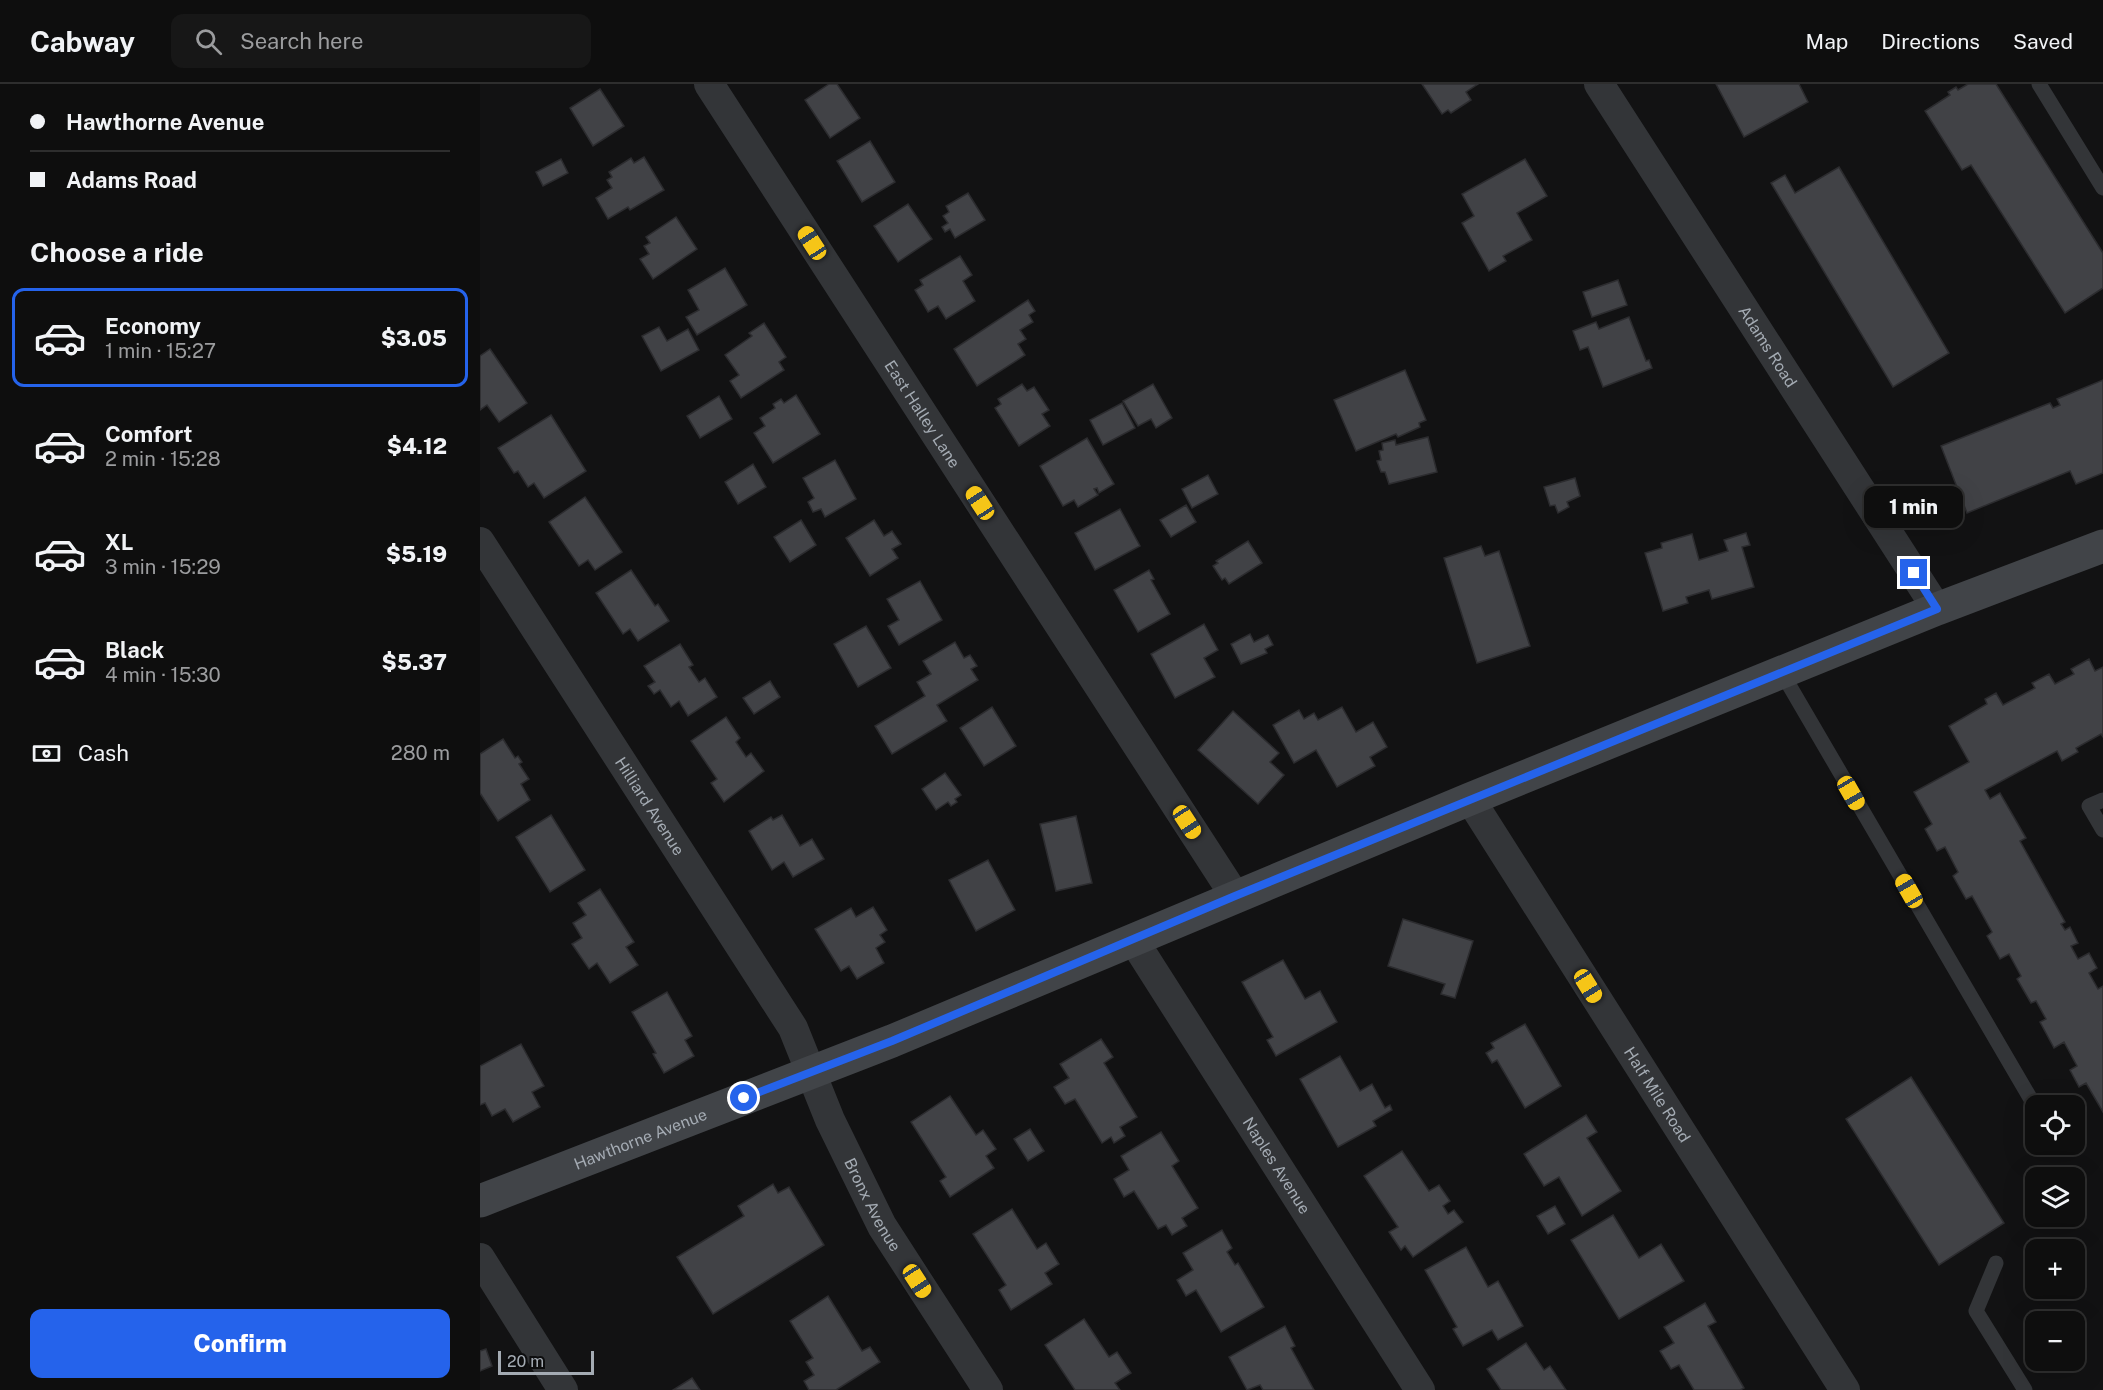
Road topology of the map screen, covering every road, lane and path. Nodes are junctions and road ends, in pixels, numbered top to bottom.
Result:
1 (709, 84) edge
2 (1599, 84) edge
3 (2039, 84) edge
4 (2103, 188) edge
5 (480, 542) edge
6 (2103, 546) edge
7 (1937, 609) junction
8 (1782, 673) junction
9 (1470, 799) junction
10 (2103, 800) edge
11 (2103, 830) edge
12 (1235, 896) junction
13 (1134, 940) junction
14 (811, 1073) junction
15 (2028, 1095) edge
16 (480, 1201) edge
17 (480, 1258) edge
18 (1996, 1263) dead end
19 (564, 1390) edge
20 (988, 1390) edge
21 (1420, 1390) edge
22 (1845, 1390) edge
23 (2025, 1390) edge

1 - 12 street, East Halley Lane
2 - 7 street, Adams Road
3 - 4 lane
5 - 14 street, Hilliard Avenue
6 - 7 street, Hawthorne Avenue
7 - 8 street, Hawthorne Avenue
8 - 9 street, Hawthorne Avenue
8 - 15 lane
9 - 12 street, Hawthorne Avenue
9 - 22 street, Half Mile Road
10 - 11 lane
12 - 13 street, Hawthorne Avenue
13 - 14 street, Hawthorne Avenue
13 - 21 street, Naples Avenue
14 - 16 street, Hawthorne Avenue
14 - 20 street, Bronx Avenue
17 - 19 street
18 - 23 lane

